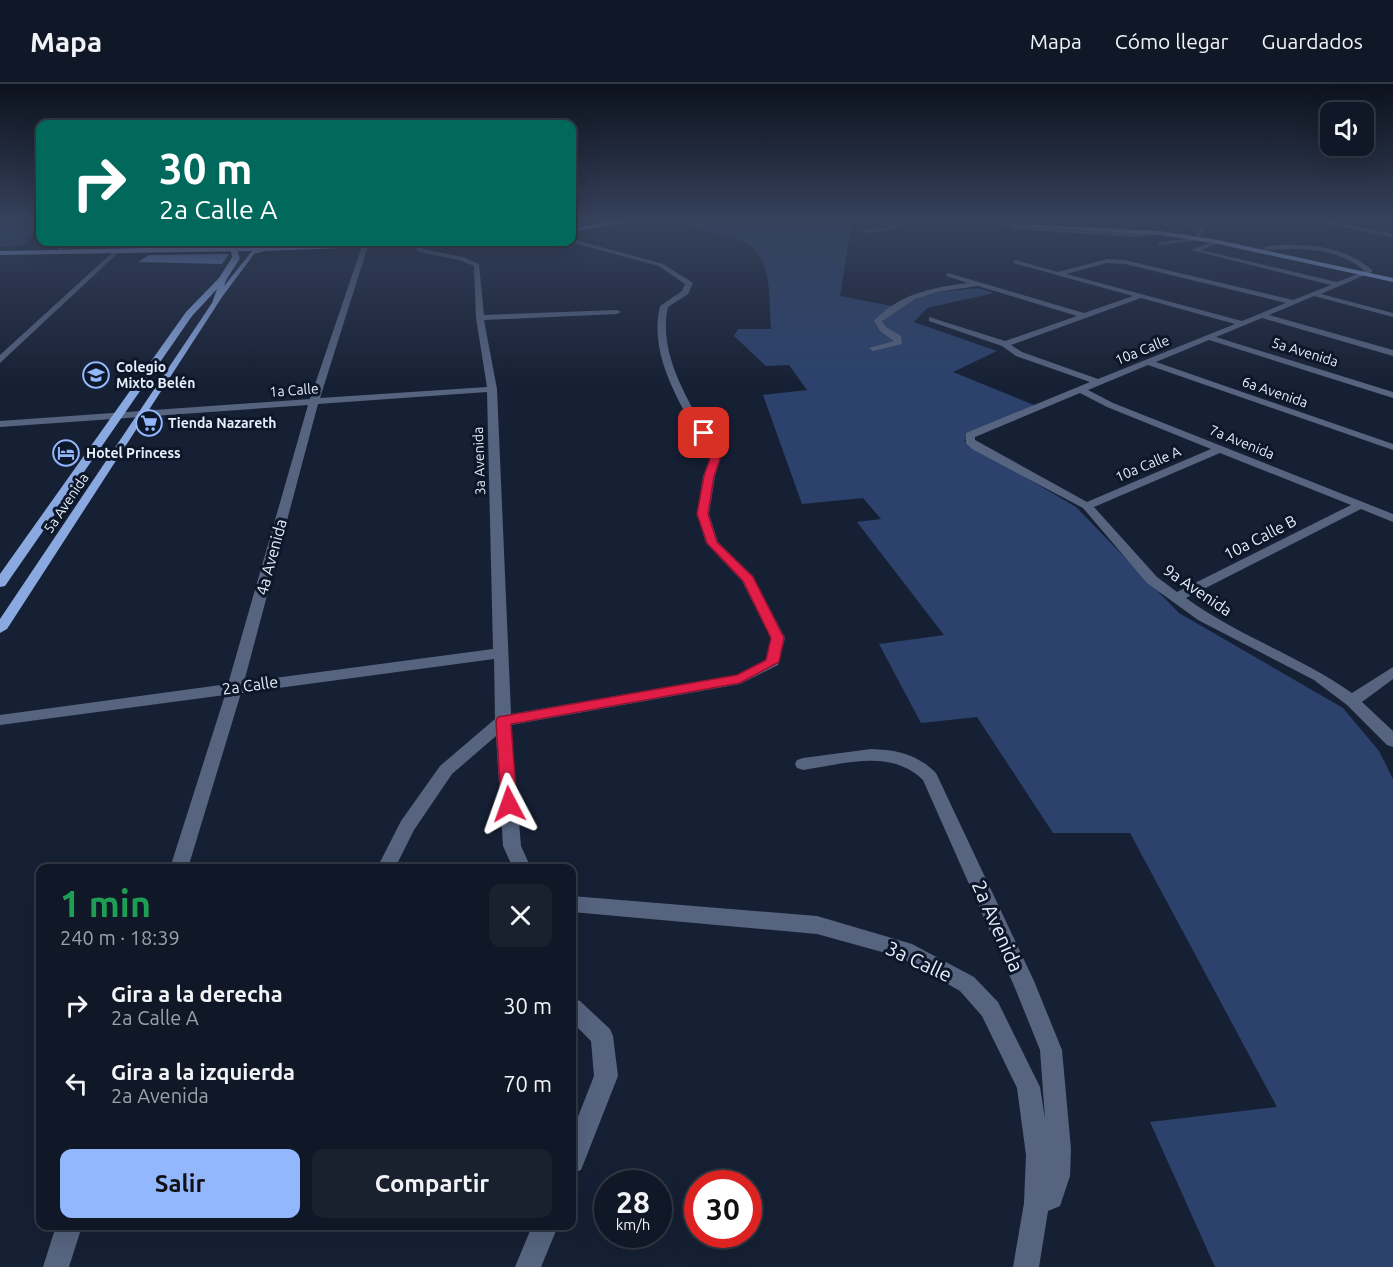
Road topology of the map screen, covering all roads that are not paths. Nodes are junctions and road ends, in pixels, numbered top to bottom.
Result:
1 (90, 276) edge
2 (220, 276) edge
3 (225, 276) edge
4 (235, 276) edge
5 (355, 276) edge
6 (478, 276) edge
7 (678, 276) edge
8 (952, 276) edge
9 (1065, 276) edge
10 (1185, 276) edge
11 (1295, 276) edge
12 (1354, 276) edge
13 (221, 281) junction
14 (979, 284) junction
15 (1329, 285) junction
16 (1314, 294) junction
17 (1140, 296) junction
18 (1293, 302) junction
19 (216, 303) junction
20 (197, 304) junction
21 (617, 312) dead end
22 (1082, 315) junction
23 (1261, 315) junction
24 (1393, 315) edge
25 (480, 318) junction
26 (932, 320) dead end
27 (1242, 323) junction
28 (1208, 337) junction
29 (1005, 344) junction
30 (873, 348) dead end
31 (1393, 353) edge
32 (0, 360) edge
33 (1148, 362) junction
34 (1098, 382) junction
35 (492, 389) junction
36 (1081, 390) junction
37 (1393, 395) edge
38 (314, 402) junction
39 (144, 413) junction
40 (118, 415) junction
41 (0, 424) edge
42 (970, 435) joint
43 (1393, 447) edge
44 (1220, 450) junction
45 (1360, 505) junction
46 (1087, 506) junction
47 (1393, 518) edge
48 (0, 583) edge
49 (1176, 598) junction
50 (0, 628) edge
51 (501, 653) junction
52 (1393, 672) edge
53 (235, 687) junction
54 (1352, 701) junction
55 (0, 720) edge
56 (503, 721) junction
57 (1393, 741) edge
58 (803, 764) dead end
59 (180, 864) edge
60 (388, 864) edge
61 (520, 864) edge
62 (576, 904) edge
63 (576, 1012) edge
64 (576, 1151) edge
65 (1037, 1203) junction
66 (68, 1230) edge
67 (543, 1230) edge
68 (56, 1267) edge
69 (528, 1267) edge
70 (1026, 1267) edge

1 - 32 street
2 - 20 main road, 5a Avenida
3 - 13 main road, 5a Avenida, bridge
4 - 19 main road, 5a Avenida
5 - 38 street, 4a Avenida
6 - 25 street, 3a Avenida
7 - 56 street
8 - 14 street
9 - 17 street
10 - 18 street
11 - 15 street
12 - 15 street, 10a Calle
13 - 19 main road, 5a Avenida
13 - 20 main road, 5a Avenida
14 - 22 street
14 - 30 street
15 - 16 street, 10a Calle
16 - 18 street, 10a Calle
16 - 24 street
17 - 22 street
17 - 27 street
18 - 23 street, 10a Calle
19 - 39 main road, 5a Avenida
20 - 40 main road, 5a Avenida
21 - 25 street
22 - 29 street
23 - 27 street, 10a Calle
23 - 31 street
25 - 35 street, 3a Avenida
26 - 29 street
27 - 28 street, 10a Calle
28 - 33 street, 10a Calle
28 - 37 street, 5a Avenida
29 - 34 street
33 - 34 street, 10a Calle
33 - 43 street, 6a Avenida
34 - 36 street, 10a Calle
35 - 38 street, 1a Calle
35 - 51 street, 3a Avenida
36 - 42 street, 10a Calle
36 - 44 street, 7a Avenida
38 - 39 street, 1a Calle
38 - 53 street, 4a Avenida
39 - 40 street, 1a Calle
39 - 50 main road, 5a Avenida
40 - 41 street, 1a Calle
40 - 48 main road, 5a Avenida
42 - 46 street, 9a Avenida
44 - 45 street, 7a Avenida
44 - 46 street, 10a Calle A
45 - 47 street, 7a Avenida
45 - 49 street, 10a Calle B
46 - 49 street, 9a Avenida
49 - 54 street, 9a Avenida
51 - 53 street, 2a Calle
51 - 56 street, 3a Avenida
52 - 54 street
53 - 55 street, 2a Calle
53 - 59 street, 4a Avenida
54 - 57 street, 9a Avenida
56 - 60 street
56 - 61 street
58 - 65 street, 2a Avenida
62 - 65 street, 3a Calle
63 - 64 street
65 - 70 street, 3a Calle
66 - 68 street
67 - 69 street

